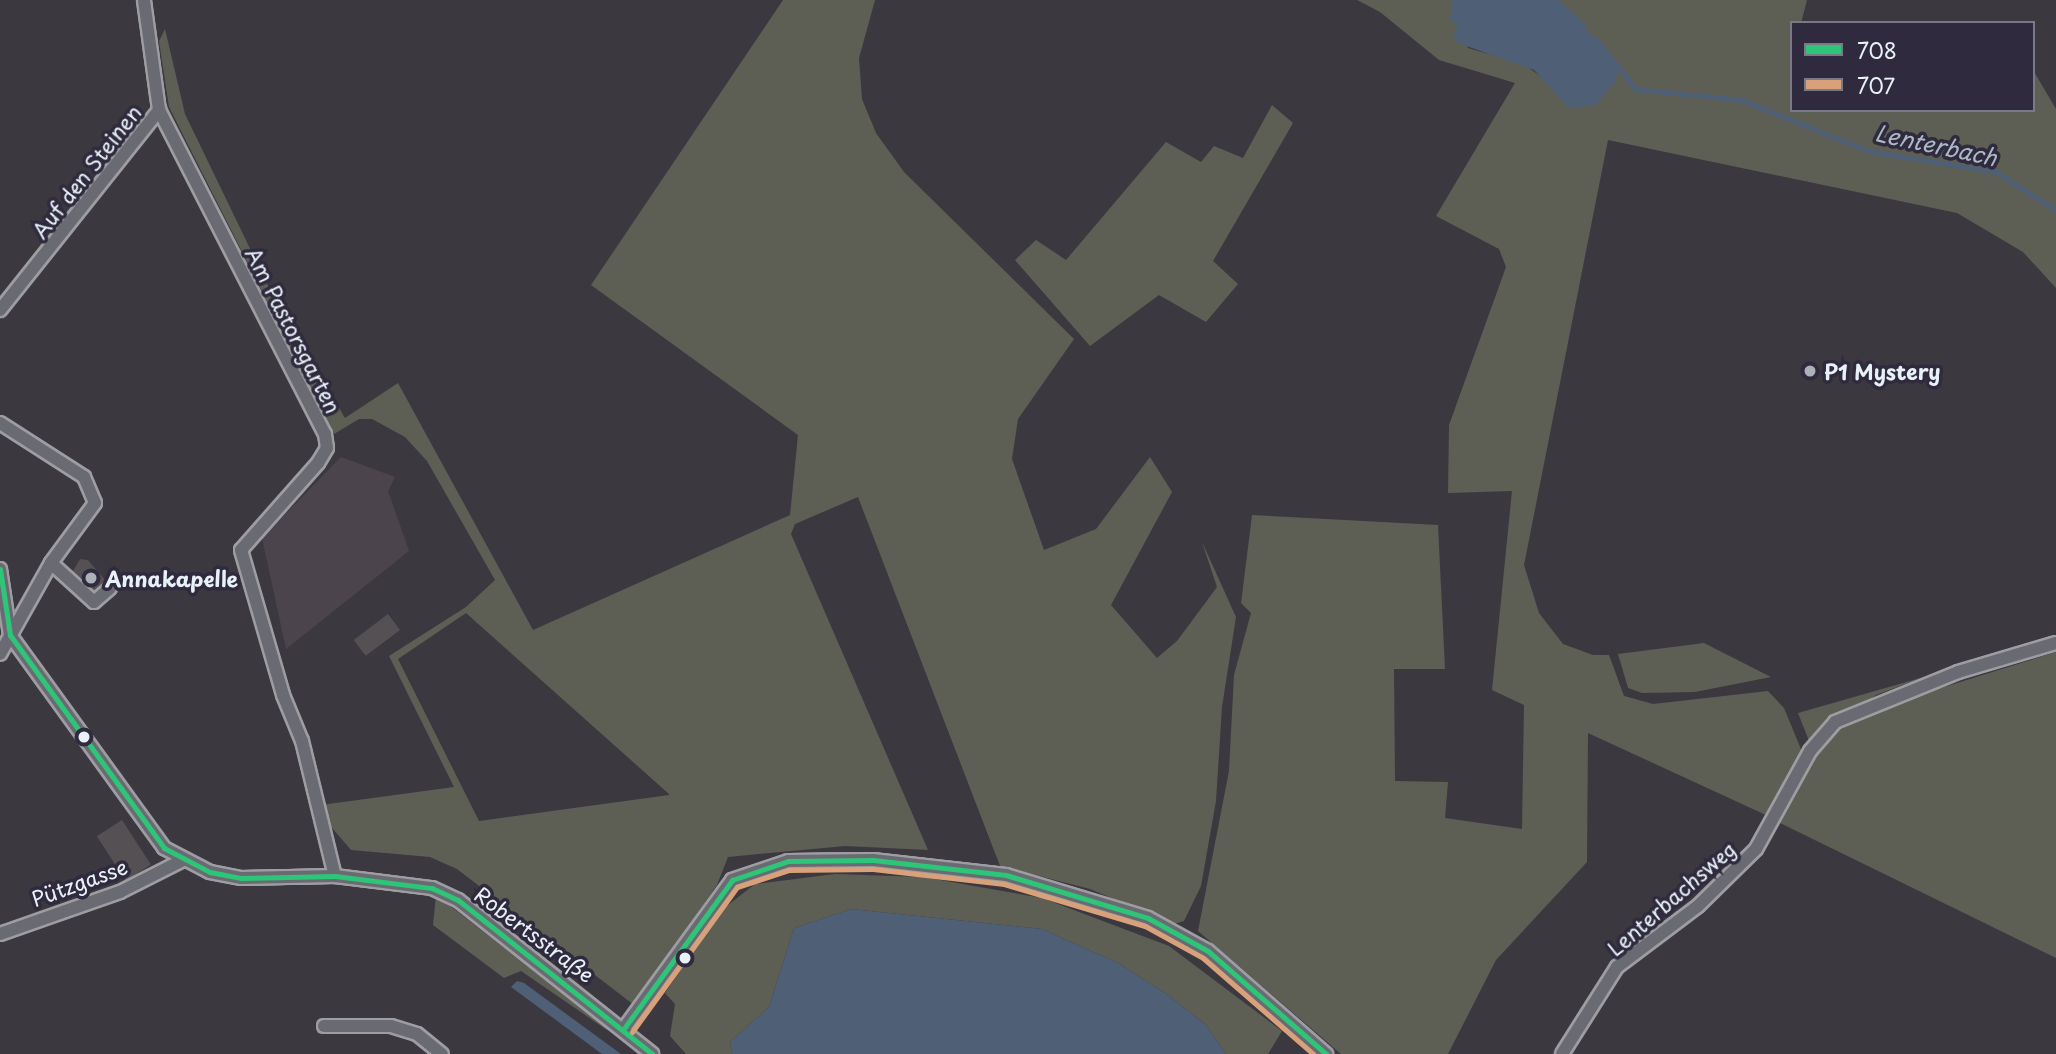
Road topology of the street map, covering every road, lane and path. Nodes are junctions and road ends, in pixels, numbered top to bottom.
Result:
1 (144, 0) edge
2 (159, 110) junction
3 (0, 310) edge
4 (0, 422) edge
5 (51, 564) junction
6 (0, 569) edge
7 (110, 588) dead end
8 (10, 635) junction
9 (2056, 643) edge
10 (0, 654) edge
11 (183, 860) junction
12 (335, 876) junction
13 (0, 934) edge
14 (324, 1026) dead end
15 (625, 1027) junction
16 (442, 1054) edge
17 (652, 1054) edge
18 (1326, 1054) edge
19 (1562, 1054) edge

1 - 2 street, Auf den Steinen
2 - 3 street, Auf den Steinen
2 - 12 street, Am Pastorsgarten
4 - 5 street
5 - 7 street
5 - 8 street
6 - 8 street
8 - 10 street
8 - 11 street
9 - 19 street, Lenterbachsweg
11 - 12 street
11 - 13 street, Pützgasse
12 - 15 street, Robertsstraße
14 - 16 street
15 - 17 street, Robertsstraße
15 - 18 street

